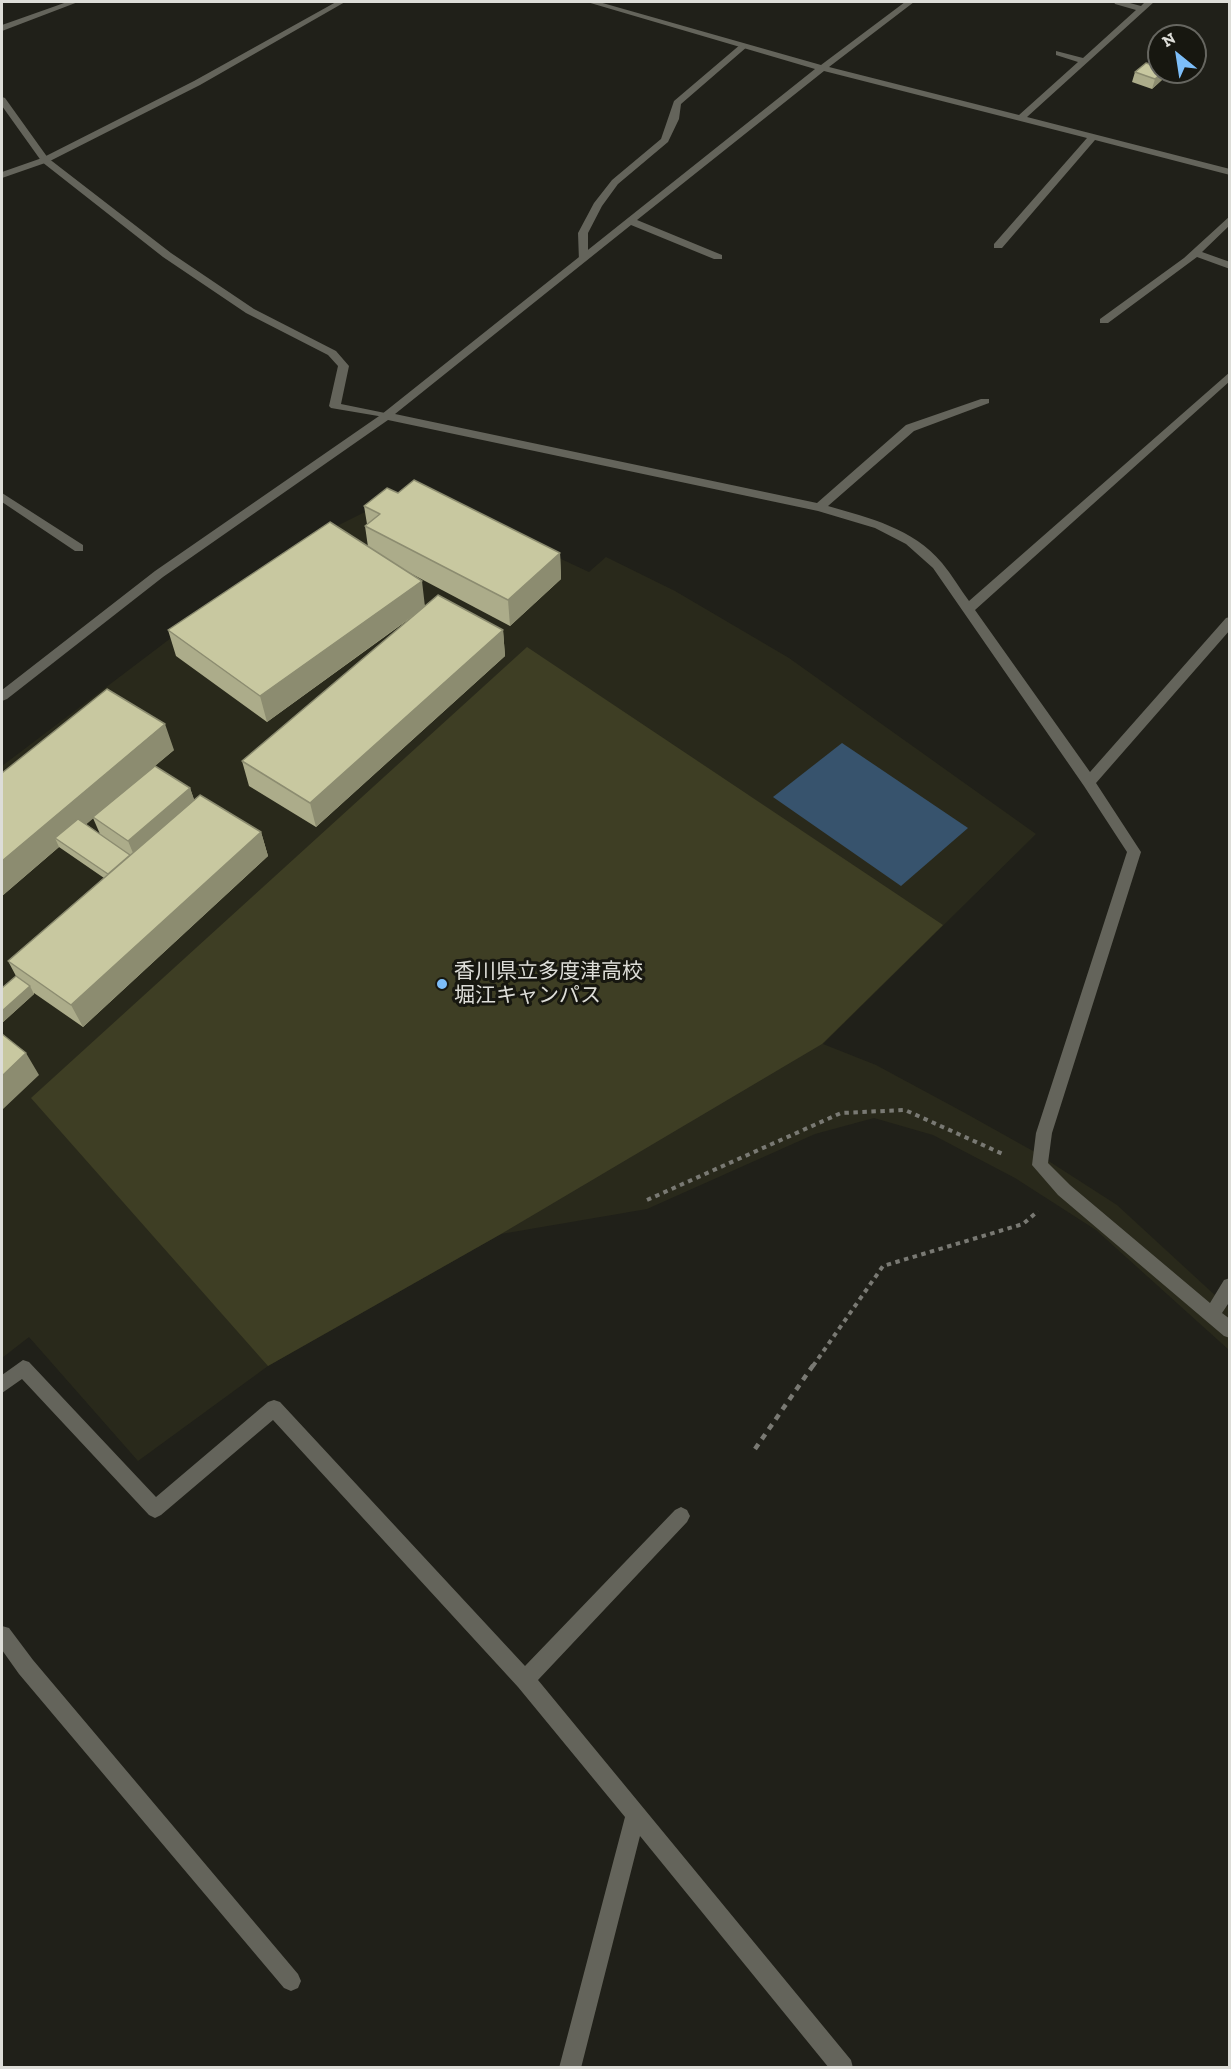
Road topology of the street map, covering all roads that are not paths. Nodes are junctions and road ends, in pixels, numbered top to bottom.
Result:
1 (74, 2) edge
2 (342, 2) edge
3 (591, 2) edge
4 (910, 2) edge
5 (1118, 2) edge
6 (1150, 2) edge
7 (1142, 9) junction
8 (2, 28) edge
9 (744, 45) junction
10 (1059, 53) dead end
11 (1085, 61) junction
12 (822, 68) junction
13 (2, 100) edge
14 (1019, 120) junction
15 (1091, 139) junction
16 (45, 160) junction
17 (1230, 172) edge
18 (2, 175) edge
19 (1230, 219) edge
20 (630, 221) junction
21 (999, 246) dead end
22 (1196, 253) junction
23 (718, 257) dead end
24 (583, 259) junction
25 (1230, 266) edge
26 (1104, 321) dead end
27 (1230, 375) edge
28 (985, 402) dead end
29 (386, 416) junction
30 (2, 498) edge
31 (819, 507) junction
32 (79, 548) dead end
33 (967, 610) junction
34 (1230, 621) edge
35 (2, 696) edge
36 (1089, 782) junction
37 (1230, 1285) edge
38 (1212, 1315) junction
39 (1230, 1330) edge
40 (2, 1385) edge
41 (681, 1515) dead end
42 (2, 1635) edge
43 (525, 1680) junction
44 (635, 1815) junction
45 (291, 1981) dead end
46 (570, 2067) edge
47 (843, 2067) edge

1 - 8 street
2 - 16 street
3 - 9 street
4 - 12 street
5 - 7 street
6 - 7 street
7 - 11 street
9 - 12 street
9 - 24 street
10 - 11 street
11 - 14 street
12 - 14 street
12 - 20 street
13 - 16 street
14 - 15 street
15 - 17 street
15 - 21 street
16 - 18 street
16 - 29 street
19 - 22 street
20 - 23 street
20 - 24 street
22 - 25 street
22 - 26 street
24 - 29 street
27 - 33 street
28 - 31 street
29 - 31 street
29 - 35 street
30 - 32 street
31 - 33 street
33 - 36 street
34 - 36 street
36 - 38 street
37 - 38 street
38 - 39 street
40 - 43 street
41 - 43 street
42 - 45 street
43 - 44 street
44 - 46 street
44 - 47 street

